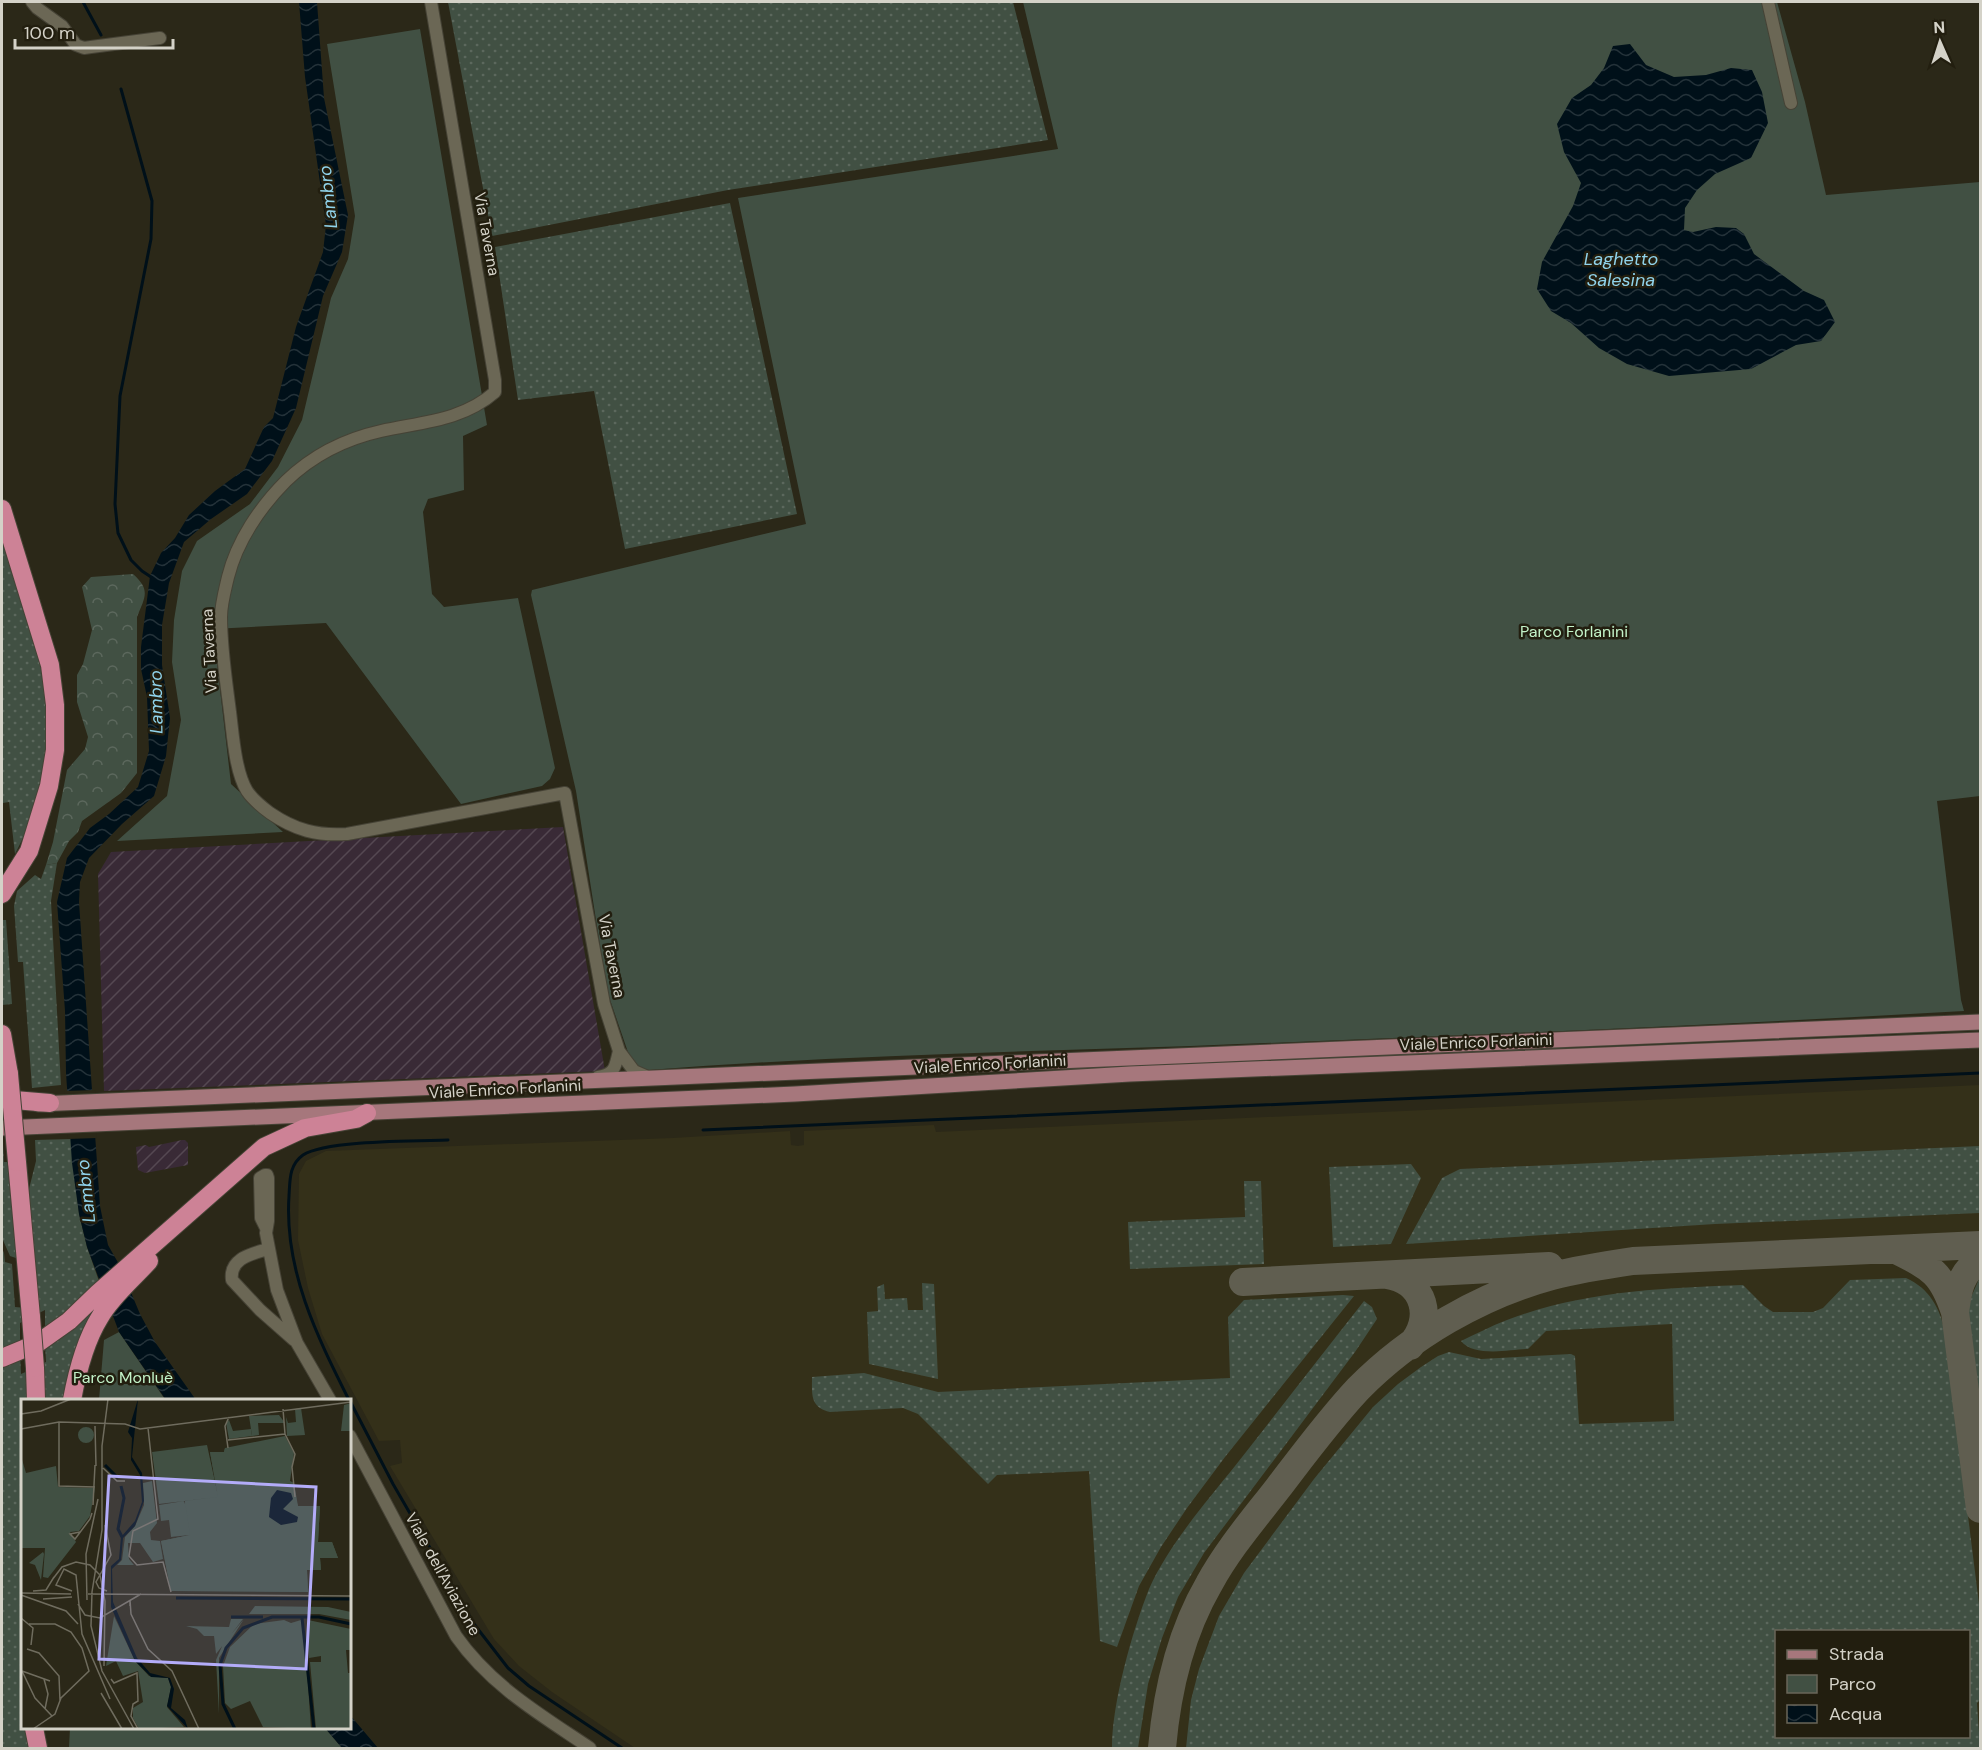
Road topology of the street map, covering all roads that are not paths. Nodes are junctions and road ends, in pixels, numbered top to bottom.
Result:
1 (32, 2) edge
2 (431, 2) edge
3 (1768, 2) edge
4 (160, 38) dead end
5 (1791, 103) dead end
6 (2, 508) edge
7 (39, 819) junction
8 (2, 885) edge
9 (2, 894) edge
10 (1980, 1022) edge
11 (2, 1034) edge
12 (1980, 1040) edge
13 (619, 1051) junction
14 (651, 1078) junction
15 (575, 1081) junction
16 (2, 1100) edge
17 (57, 1103) junction
18 (2, 1106) edge
19 (367, 1113) junction
20 (2, 1128) edge
21 (266, 1228) dead end
22 (268, 1249) junction
23 (102, 1301) junction
24 (297, 1342) junction
25 (2, 1358) edge
26 (36, 1399) edge
27 (72, 1399) edge
28 (329, 1399) edge
29 (351, 1438) edge
30 (34, 1729) edge
31 (41, 1729) edge
32 (39, 1749) edge
33 (590, 1749) edge

1 - 4 street
2 - 13 street, Via Taverna
3 - 5 street
6 - 7 highway
7 - 8 highway
7 - 9 highway
10 - 14 main road, Viale Enrico Forlanini
11 - 26 highway, bridge
12 - 19 main road, Viale Enrico Forlanini
13 - 14 street, Via Taverna
13 - 15 street
14 - 15 main road, Viale Enrico Forlanini
15 - 17 main road, Viale Enrico Forlanini
16 - 17 highway
17 - 18 main road, Viale Enrico Forlanini
19 - 20 main road, Viale Enrico Forlanini
19 - 23 highway
21 - 22 street
22 - 24 street
22 - 24 street
23 - 25 highway
23 - 27 highway
24 - 28 street
29 - 33 street, Viale dell'Aviazione
30 - 32 highway
31 - 32 highway

